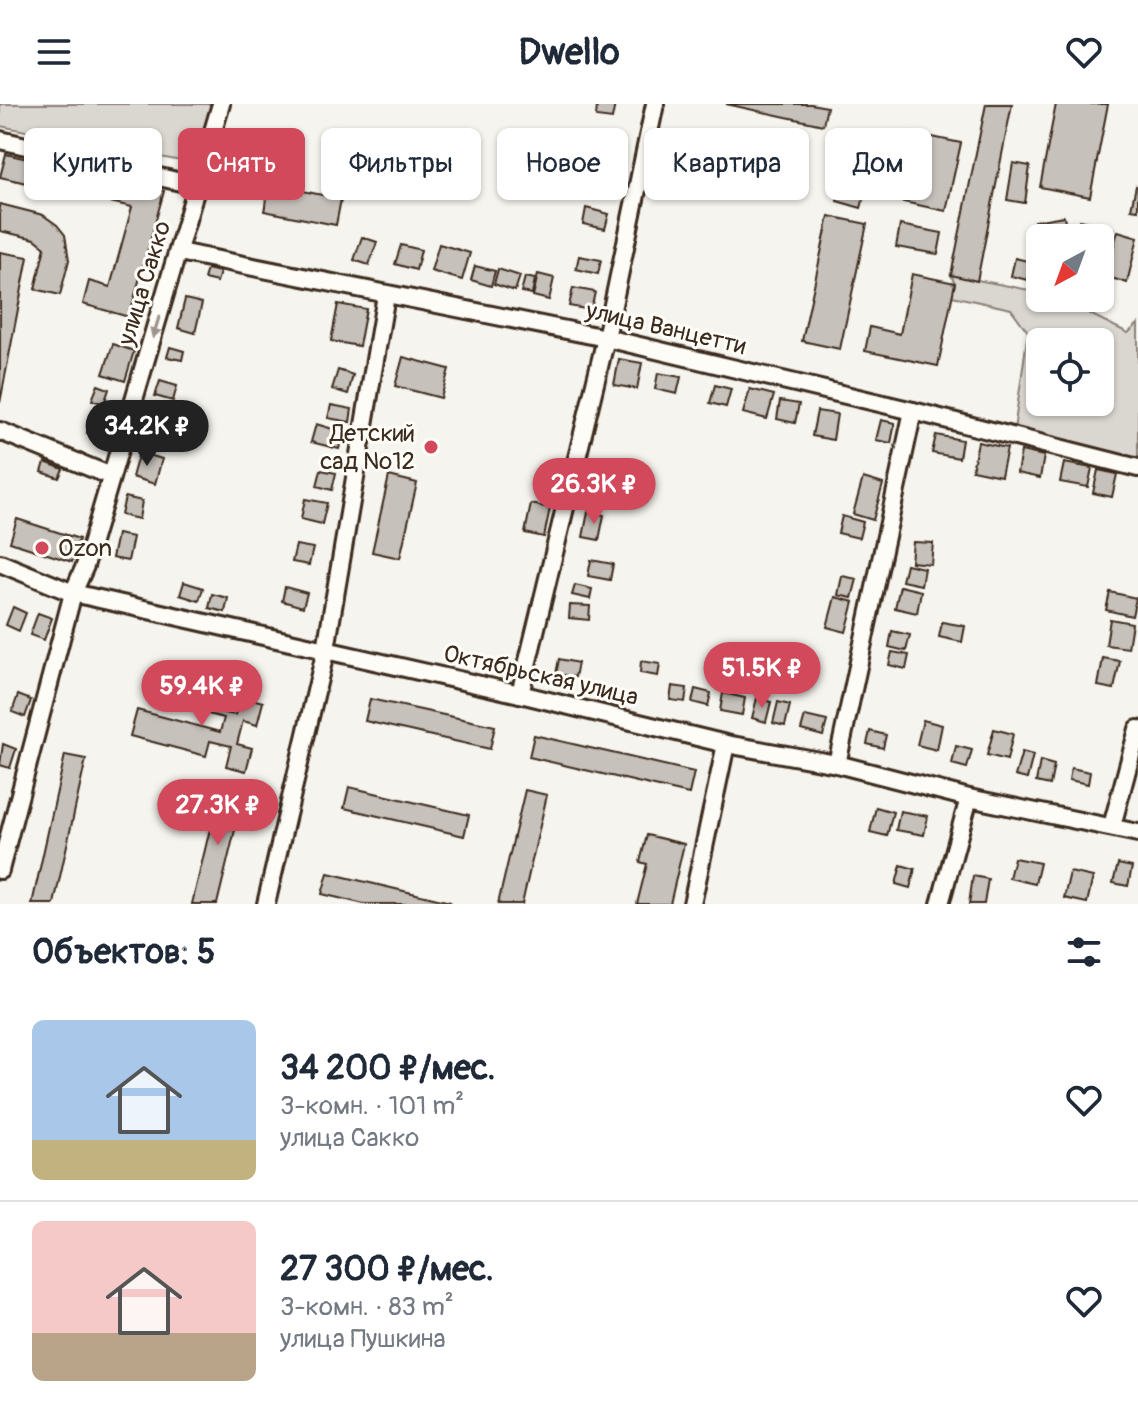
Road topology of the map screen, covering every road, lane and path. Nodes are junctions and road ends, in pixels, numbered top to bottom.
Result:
1 (221, 104) edge
2 (655, 104) edge
3 (214, 128) edge
4 (0, 140) edge
5 (178, 181) edge
6 (194, 200) edge
7 (179, 252) junction
8 (386, 295) junction
9 (606, 338) junction
10 (913, 411) junction
11 (0, 431) edge
12 (1138, 468) edge
13 (111, 476) junction
14 (0, 563) edge
15 (73, 593) junction
16 (326, 649) junction
17 (520, 694) junction
18 (1138, 729) edge
19 (726, 744) junction
20 (837, 764) junction
21 (969, 798) junction
22 (1112, 826) junction
23 (1138, 833) edge
24 (0, 870) edge
25 (266, 904) edge
26 (692, 904) edge
27 (940, 904) edge

1 - 3 street, улица Сакко
2 - 9 street
4 - 5 street
6 - 7 street, улица Сакко
7 - 8 street, улица Ванцетти
7 -> 13 street, улица Сакко
8 - 9 street, улица Ванцетти
8 - 16 street
9 - 10 street, улица Ванцетти
9 - 17 street
10 - 12 street, улица Ванцетти
10 - 20 street
11 - 13 street
13 - 15 street, улица Сакко
14 - 15 street, Октябрьская улица
15 - 16 street, Октябрьская улица
15 - 24 street, улица Сакко
16 - 17 street, Октябрьская улица
16 - 25 street
17 - 19 street, Октябрьская улица
18 - 22 street
19 - 20 street, Октябрьская улица
19 - 26 street
20 - 21 street, Октябрьская улица
21 - 22 street, Октябрьская улица
21 - 27 street
22 - 23 street, Октябрьская улица

